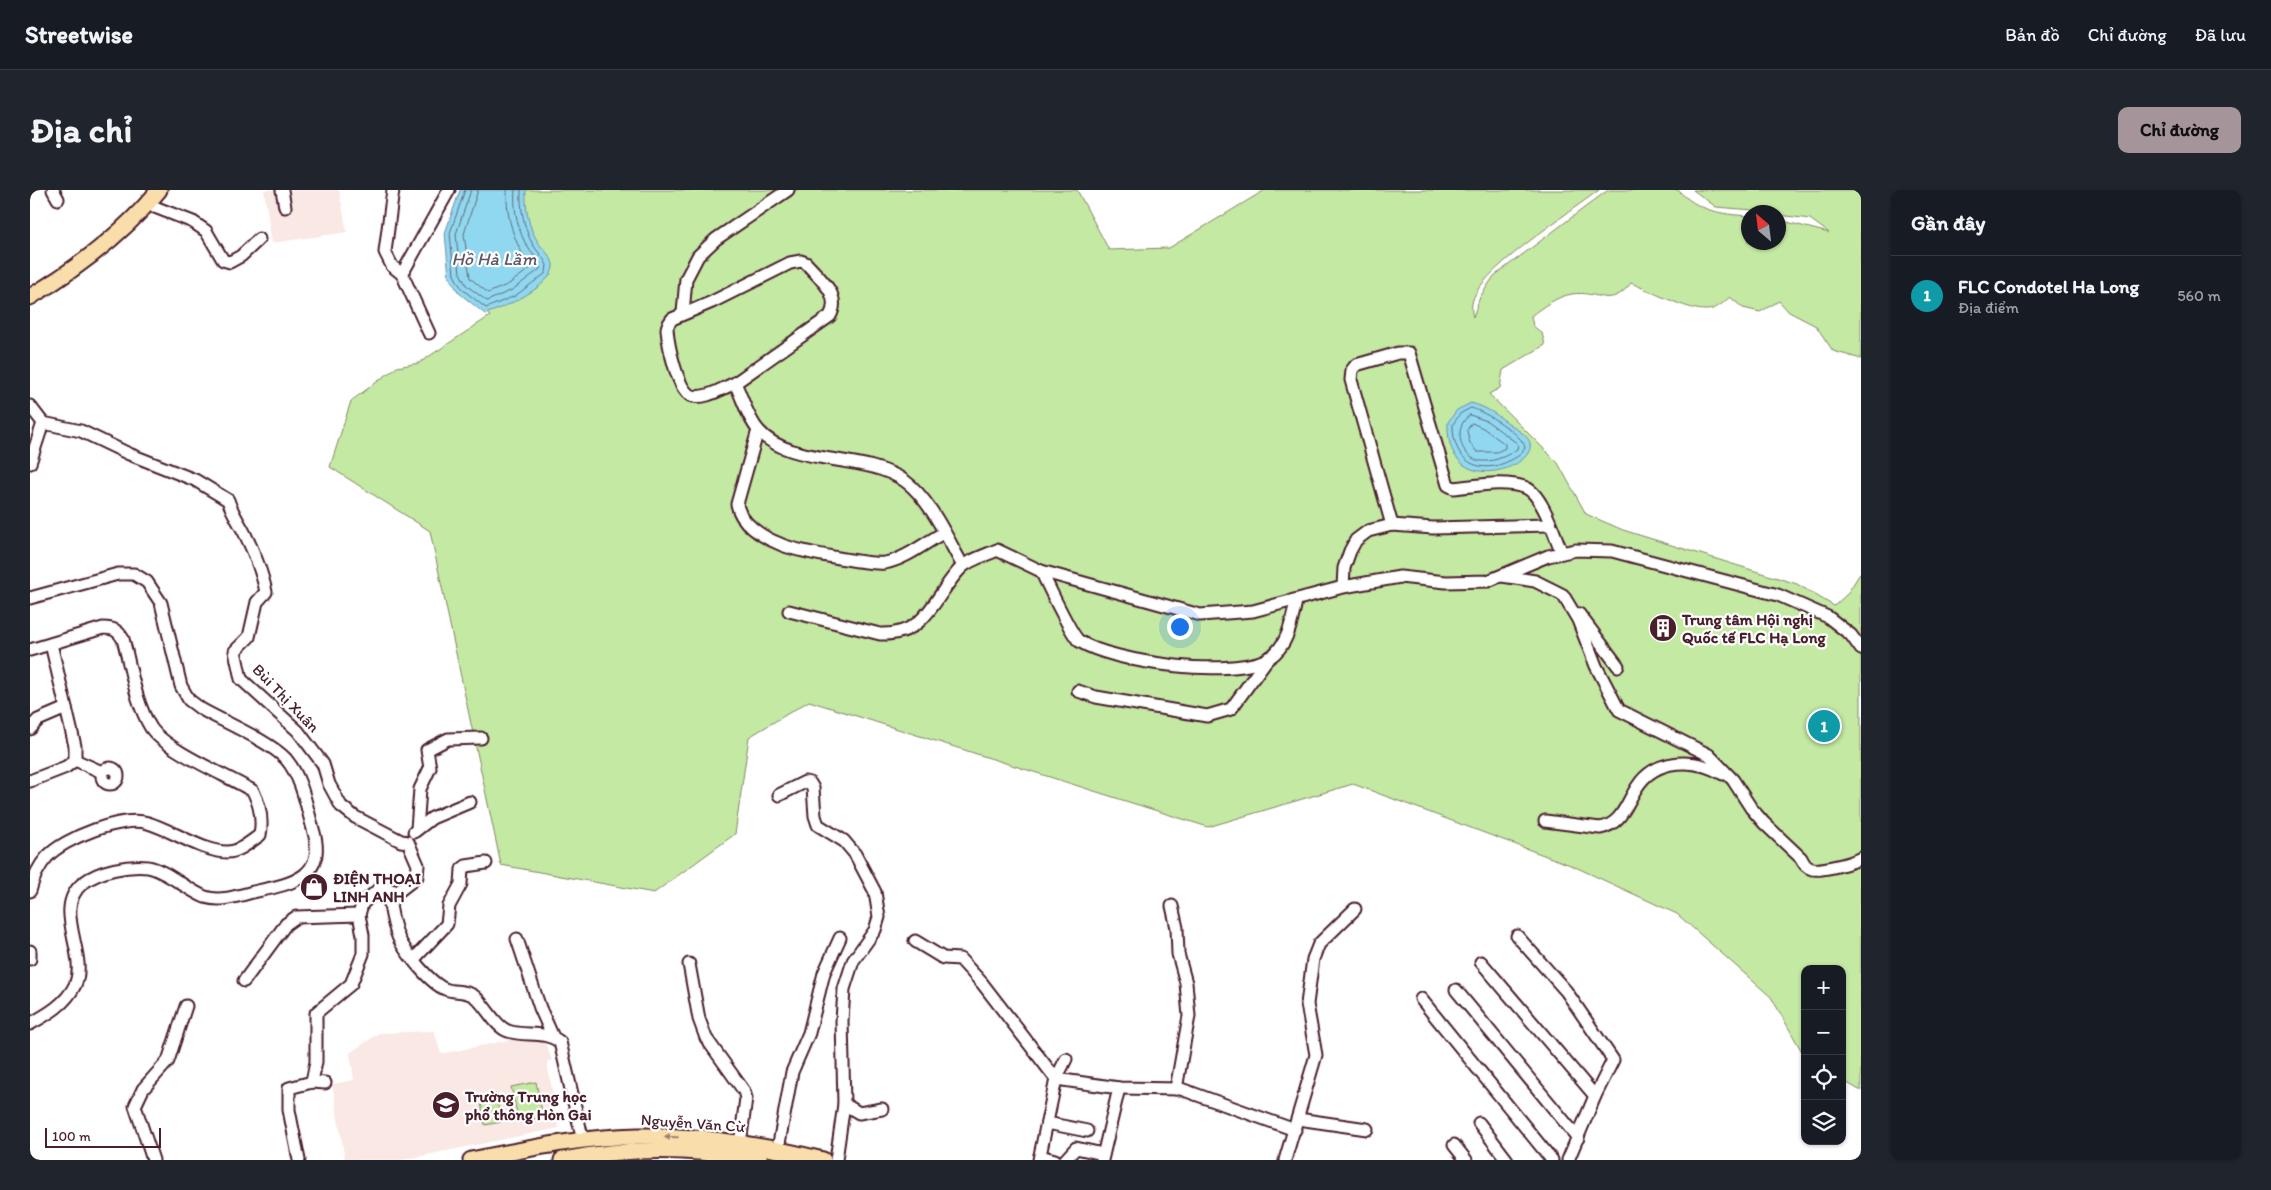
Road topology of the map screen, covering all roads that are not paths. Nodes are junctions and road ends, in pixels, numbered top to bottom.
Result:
1 (160, 190) edge
2 (282, 190) edge
3 (393, 190) edge
4 (449, 190) edge
5 (788, 190) edge
6 (148, 204) junction
7 (285, 207) dead end
8 (259, 239) dead end
9 (402, 274) junction
10 (30, 298) edge
11 (683, 312) junction
12 (429, 333) dead end
13 (735, 383) junction
14 (30, 406) edge
15 (43, 423) junction
16 (758, 430) junction
17 (30, 463) edge
18 (1392, 525) junction
19 (1550, 525) junction
20 (943, 532) junction
21 (1562, 553) junction
22 (963, 566) junction
23 (1041, 571) junction
24 (1500, 576) junction
25 (1343, 587) junction
26 (30, 598) edge
27 (1296, 601) junction
28 (789, 611) dead end
29 (1573, 611) junction
30 (50, 644) junction
31 (30, 650) edge
32 (1861, 650) edge
33 (1268, 658) junction
34 (1618, 666) dead end
35 (1078, 691) dead end
36 (66, 708) junction
37 (30, 729) edge
38 (481, 738) dead end
39 (75, 760) junction
40 (102, 772) dead end
41 (1734, 780) junction
42 (30, 781) edge
43 (779, 795) dead end
44 (470, 802) dead end
45 (1545, 821) dead end
46 (416, 829) junction
47 (408, 842) junction
48 (1857, 860) edge
49 (486, 863) dead end
50 (1861, 872) edge
51 (30, 891) edge
52 (398, 892) junction
53 (1172, 906) dead end
54 (1355, 909) dead end
55 (358, 915) junction
56 (1517, 936) dead end
57 (517, 938) dead end
58 (840, 938) dead end
59 (915, 941) dead end
60 (30, 951) edge
61 (30, 959) edge
62 (414, 959) junction
63 (1481, 962) dead end
64 (689, 964) dead end
65 (244, 981) dead end
66 (1456, 990) dead end
67 (1421, 999) dead end
68 (186, 1006) dead end
69 (30, 1024) edge
70 (553, 1036) junction
71 (1066, 1059) dead end
72 (1056, 1079) junction
73 (312, 1082) junction
74 (326, 1083) dead end
75 (1119, 1088) junction
76 (1176, 1089) junction
77 (1595, 1096) junction
78 (844, 1104) junction
79 (882, 1109) dead end
80 (1047, 1123) junction
81 (1479, 1123) dead end
82 (1296, 1124) junction
83 (1367, 1129) dead end
84 (1087, 1131) dead end
85 (1578, 1138) junction
86 (583, 1141) junction
87 (740, 1144) junction
88 (703, 1145) junction
89 (1454, 1145) dead end
90 (778, 1149) junction
91 (1102, 1157) edge
92 (1039, 1158) edge
93 (153, 1160) edge
94 (299, 1160) edge
95 (471, 1160) edge
96 (562, 1160) edge
97 (760, 1160) edge
98 (823, 1160) edge
99 (836, 1160) edge
100 (1055, 1160) edge
101 (1065, 1160) edge
102 (1285, 1160) edge
103 (1466, 1160) edge
104 (1507, 1160) edge
105 (1552, 1160) edge
106 (1568, 1160) edge

1 - 6 main road
2 - 7 street
3 - 9 street
4 - 9 street
5 - 11 street
6 - 8 street
6 - 10 main road
9 - 12 street
11 - 13 street
11 - 13 street
13 - 16 street
14 - 15 street
15 - 17 street
15 - 47 street, Bùi Thị Xuân
16 - 20 street
16 - 20 street
18 - 19 street
18 - 19 street
18 - 25 street
19 - 21 street
20 - 22 street
21 - 24 street
21 - 32 street
22 - 23 street
22 - 28 street
23 - 27 street
23 - 33 street
24 - 25 street
24 - 29 street
25 - 27 street
26 - 69 street
27 - 33 street
29 - 34 street
29 - 41 street
30 - 31 street
30 - 36 street
30 - 51 street
33 - 35 street
36 - 37 street
36 - 39 street
38 - 46 street
39 - 40 street
39 - 42 street
41 - 45 street
41 - 48 street
43 - 78 street
44 - 46 street
46 - 47 street
47 - 52 street
48 - 50 street
49 - 62 street
52 - 55 street
52 - 62 street
53 - 76 street
54 - 82 street
55 - 65 street
55 - 73 street
56 - 77 street
57 - 70 street
58 - 90 street
59 - 72 street
60 - 61 street
62 - 70 street
63 - 77 street
64 - 87 street
66 - 85 street
67 - 105 street
68 - 93 street
70 - 86 street
71 - 72 street
72 - 75 street
72 - 80 street
73 - 74 street
73 - 94 street
75 - 76 street
75 - 91 street
76 - 82 street
77 - 85 street
78 - 79 street
78 - 99 street
80 - 84 street
80 - 92 street
81 - 104 street
82 - 83 street
82 - 102 street
85 - 106 street
88 -> 86 main road, Nguyễn Văn Cừ
86 - 95 main road, Nguyễn Văn Cừ
87 - 88 main road, Nguyễn Văn Cừ
87 - 90 main road, Nguyễn Văn Cừ
88 - 96 main road, Nguyễn Văn Cừ
88 - 97 main road, Nguyễn Văn Cừ
89 - 103 street
90 - 98 main road, Nguyễn Văn Cừ
91 - 101 street
92 - 100 street

